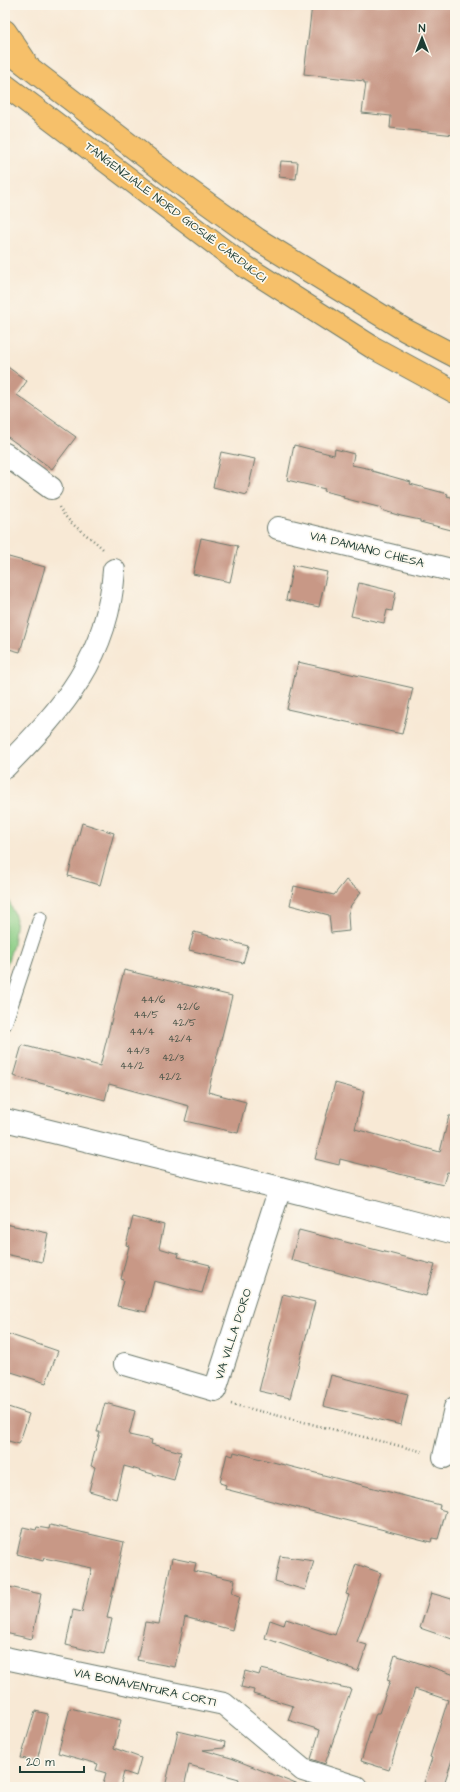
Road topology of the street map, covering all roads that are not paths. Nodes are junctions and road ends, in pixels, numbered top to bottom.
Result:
1 (5, 31) edge
2 (5, 49) edge
3 (30, 68) junction
4 (5, 85) edge
5 (455, 356) edge
6 (455, 392) edge
7 (5, 454) edge
8 (52, 488) road end
9 (278, 528) dead end
10 (114, 570) road end
11 (455, 571) edge
12 (5, 767) edge
13 (40, 918) dead end
14 (5, 1024) edge
15 (5, 1120) edge
16 (280, 1188) junction
17 (455, 1233) edge
18 (125, 1364) dead end
19 (455, 1408) edge
20 (444, 1457) road end
21 (5, 1658) edge
22 (356, 1787) edge

1 - 3 highway
2 - 3 highway
3 - 5 highway
4 - 6 highway, TANGENZIALE NORD GIOSUÈ CARDUCCI
7 - 8 street
9 - 11 street, VIA DAMIANO CHIESA
10 - 12 street
13 - 14 lane
15 - 16 street
16 - 17 street
16 - 18 street, VIA VILLA D'ORO
19 - 20 street
21 - 22 street, VIA BONAVENTURA CORTI

